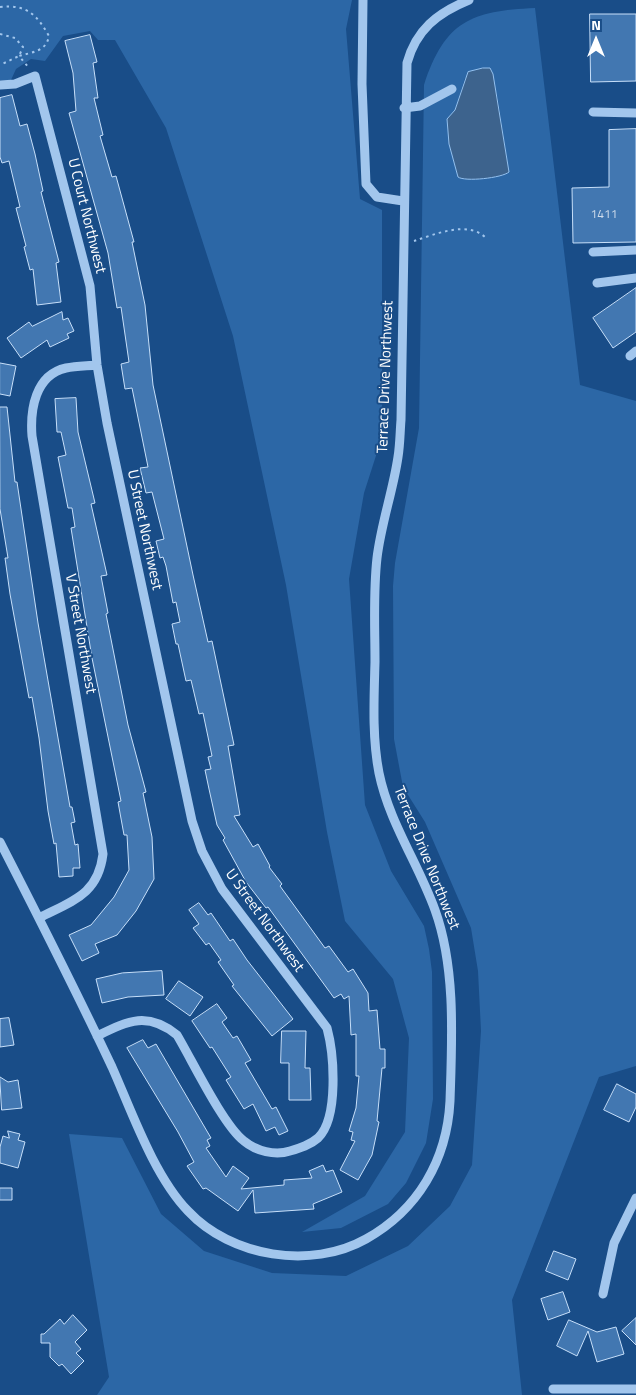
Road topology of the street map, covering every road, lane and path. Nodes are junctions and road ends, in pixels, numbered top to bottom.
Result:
1 (363, 0) edge
2 (469, 0) edge
3 (0, 7) edge
4 (0, 34) edge
5 (19, 56) junction
6 (0, 65) edge
7 (35, 76) junction
8 (0, 84) edge
9 (452, 89) dead end
10 (404, 108) junction
11 (593, 112) dead end
12 (636, 112) edge
13 (403, 201) junction
14 (486, 238) dead end
15 (403, 244) junction
16 (636, 250) edge
17 (593, 252) dead end
18 (636, 278) edge
19 (597, 283) dead end
20 (97, 365) junction
21 (0, 842) edge
22 (39, 918) junction
23 (97, 1036) junction
24 (636, 1198) edge
25 (603, 1294) dead end
26 (553, 1389) dead end
27 (636, 1389) edge

1 - 13 street
2 - 10 street, Terrace Drive Northwest
3 - 5 path
4 - 5 path
5 - 6 path
5 - 7 path
7 - 8 street
7 - 20 street, U Court Northwest
9 - 10 street
10 - 13 street, Terrace Drive Northwest
11 - 12 street
13 - 15 street, Terrace Drive Northwest
14 - 15 path
15 - 23 street, Terrace Drive Northwest
16 - 17 street
18 - 19 street
20 - 22 street, V Street Northwest
20 - 23 street, U Street Northwest
21 - 22 street, Terrace Drive Northwest
22 - 23 street, Terrace Drive Northwest
24 - 25 street
26 - 27 street

